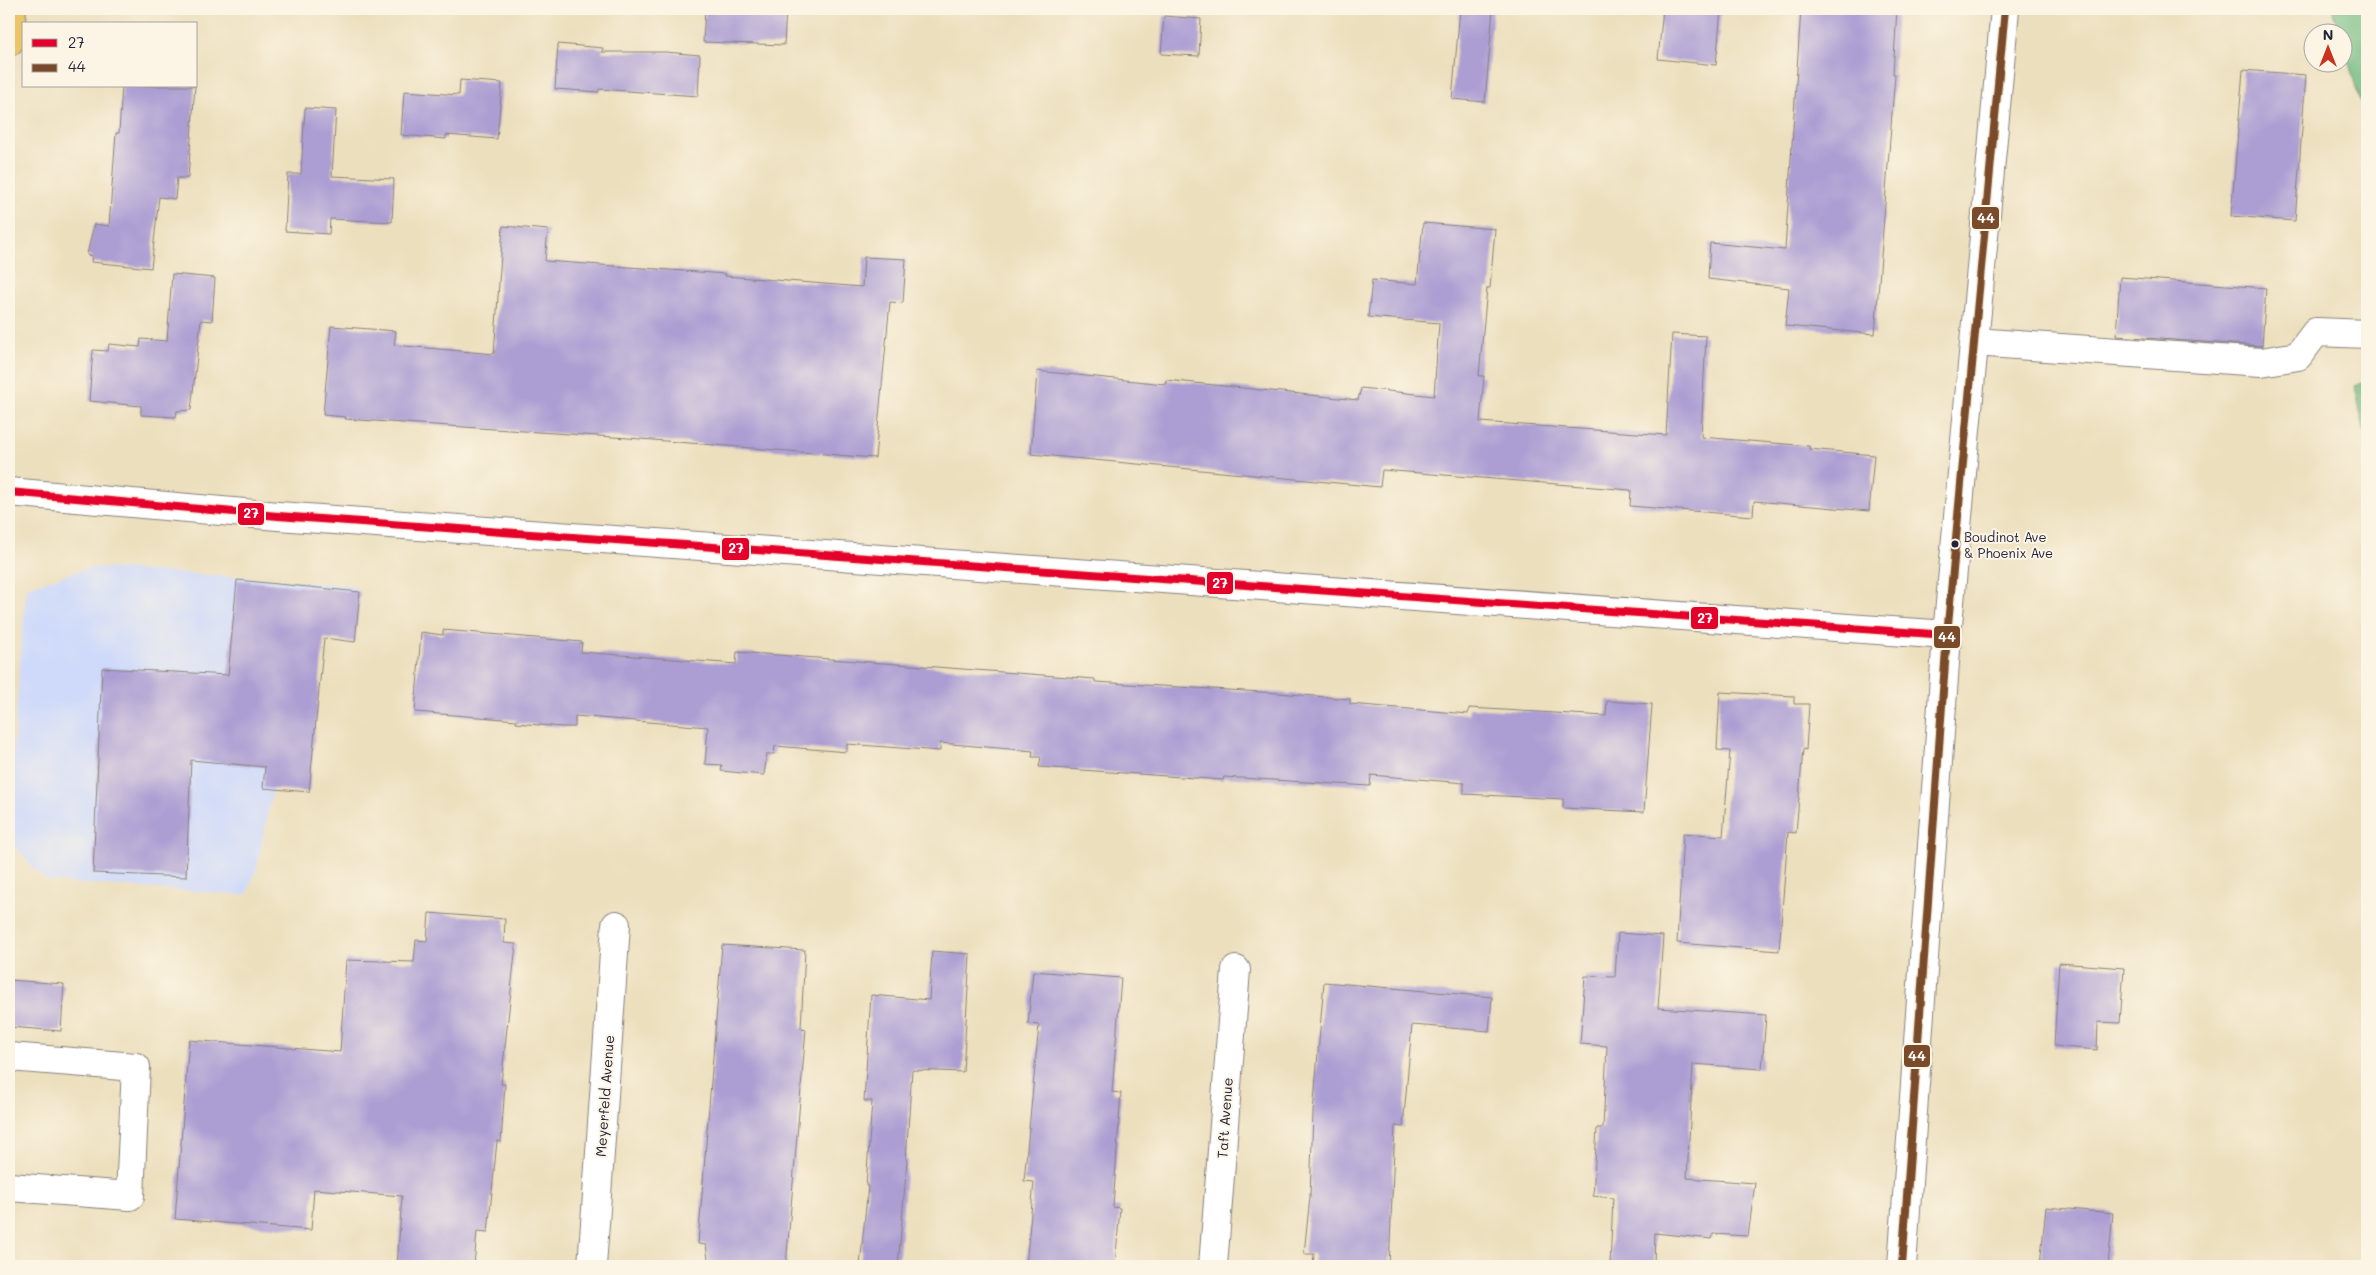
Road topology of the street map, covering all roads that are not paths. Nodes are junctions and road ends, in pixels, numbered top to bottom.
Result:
1 (12, 9) edge
2 (2005, 9) edge
3 (9, 42) edge
4 (2367, 334) edge
5 (1974, 342) junction
6 (9, 492) edge
7 (1947, 635) junction
8 (616, 925) dead end
9 (1236, 970) dead end
10 (9, 1057) edge
11 (9, 1187) edge
12 (592, 1266) edge
13 (1213, 1266) edge
14 (1902, 1266) edge

1 - 3 main road
2 - 5 street
4 - 5 street
5 - 7 street
6 - 7 street
7 - 14 street
8 - 12 street, Meyerfeld Avenue
9 - 13 street, Taft Avenue
10 - 11 street

